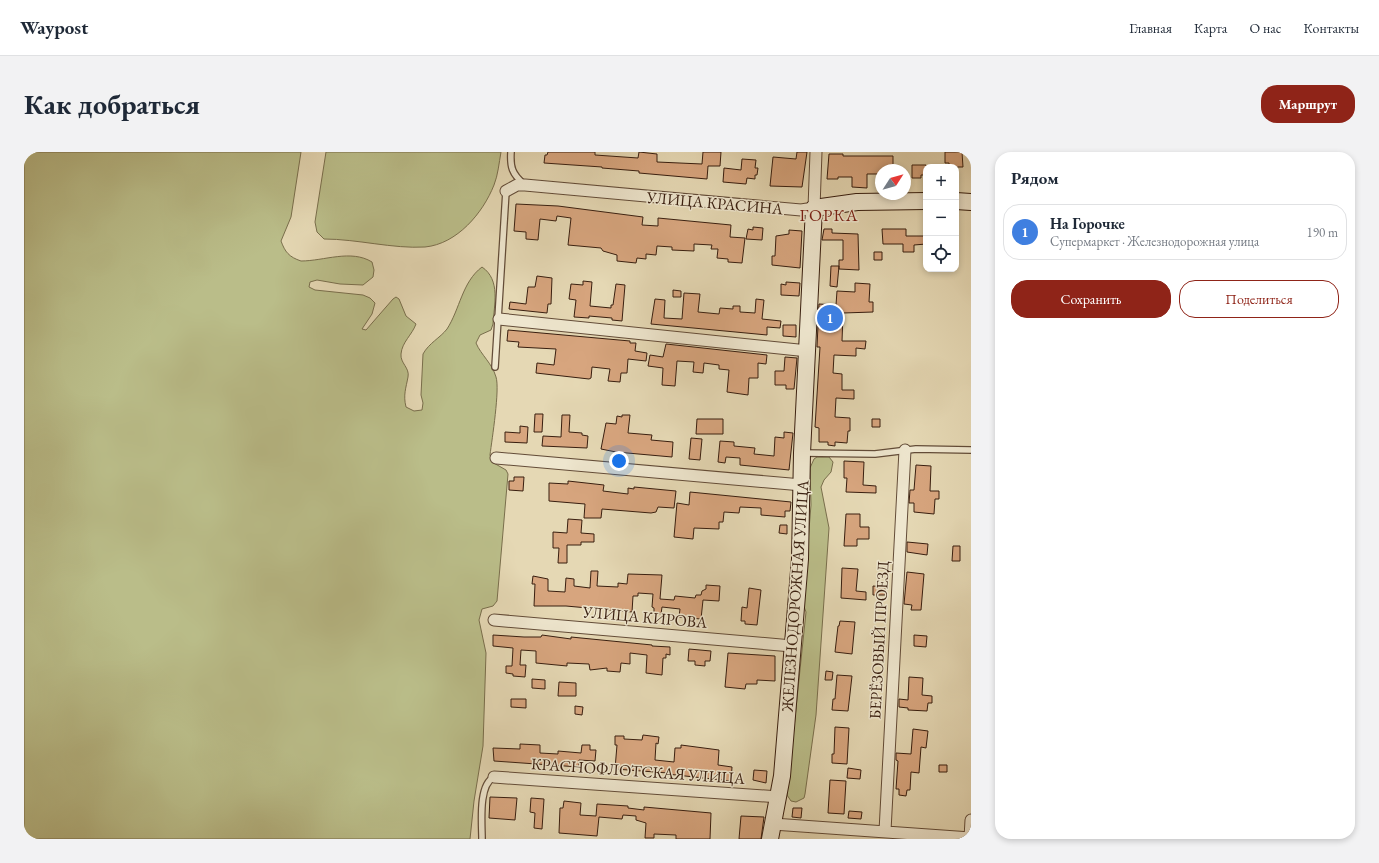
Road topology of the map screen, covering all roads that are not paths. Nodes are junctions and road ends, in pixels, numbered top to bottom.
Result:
1 (511, 152) edge
2 (816, 152) edge
3 (525, 184) junction
4 (506, 191) joint
5 (923, 201) edge
6 (959, 202) edge
7 (971, 202) edge
8 (814, 208) junction
9 (499, 319) junction
10 (808, 351) junction
11 (495, 367) dead end
12 (905, 450) junction
13 (971, 450) edge
14 (802, 453) junction
15 (496, 458) dead end
16 (802, 485) junction
17 (494, 620) dead end
18 (792, 646) junction
19 (494, 777) joint
20 (779, 797) junction
21 (971, 820) edge
22 (885, 831) junction
23 (772, 832) edge
24 (970, 838) edge
25 (482, 839) edge

1 - 3 lane
2 - 8 street, ЖЕЛЕЗНОДОРОЖНАЯ УЛИЦА
3 - 4 street, УЛИЦА КРАСИНА
3 - 8 street, УЛИЦА КРАСИНА
4 - 9 lane
5 - 8 street, УЛИЦА КРАСИНА
6 - 7 street
8 - 10 street, ЖЕЛЕЗНОДОРОЖНАЯ УЛИЦА
9 - 10 street
9 - 11 lane
10 - 14 street, ЖЕЛЕЗНОДОРОЖНАЯ УЛИЦА
12 - 13 lane
12 - 14 lane
12 - 22 street, БЕРЁЗОВЫЙ ПРОЕЗД
14 - 16 street, ЖЕЛЕЗНОДОРОЖНАЯ УЛИЦА
15 - 16 street
16 - 18 street, ЖЕЛЕЗНОДОРОЖНАЯ УЛИЦА
17 - 18 street, УЛИЦА КИРОВА
18 - 20 street, ЖЕЛЕЗНОДОРОЖНАЯ УЛИЦА
19 - 20 street, КРАСНОФЛОТСКАЯ УЛИЦА
19 - 25 lane
20 - 23 street, ЖЕЛЕЗНОДОРОЖНАЯ УЛИЦА
21 - 24 street
22 - 23 street
22 - 24 street

